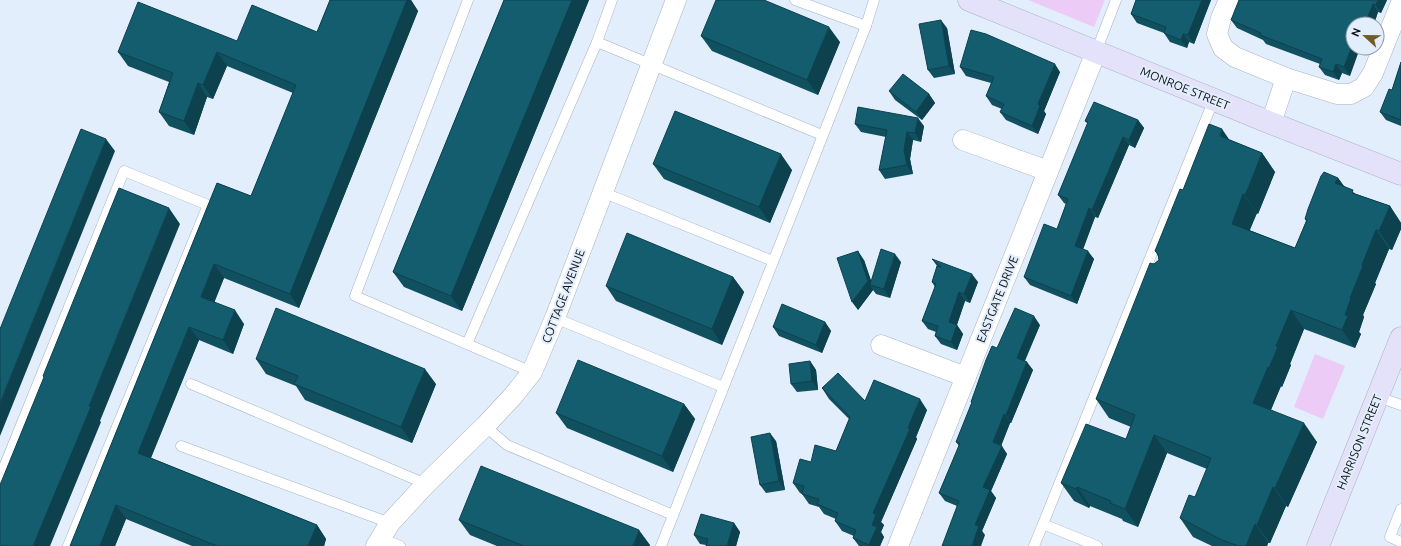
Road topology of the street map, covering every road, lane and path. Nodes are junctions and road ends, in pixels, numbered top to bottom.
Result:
1 (468, 0) edge
2 (612, 0) edge
3 (676, 0) edge
4 (795, 0) edge
5 (874, 0) edge
6 (969, 0) edge
7 (1116, 0) edge
8 (1228, 0) edge
9 (1401, 3) edge
10 (866, 26) junction
11 (597, 42) junction
12 (1096, 52) junction
13 (651, 65) junction
14 (1286, 78) junction
15 (1214, 100) junction
16 (1271, 123) junction
17 (822, 136) junction
18 (963, 140) dead end
19 (1048, 171) junction
20 (1401, 174) edge
21 (602, 192) junction
22 (772, 261) junction
23 (555, 318) junction
24 (1401, 338) edge
25 (467, 344) junction
26 (882, 345) dead end
27 (532, 372) junction
28 (966, 377) junction
29 (191, 384) dead end
30 (723, 387) junction
31 (1378, 397) junction
32 (1401, 405) edge
33 (485, 426) junction
34 (181, 446) dead end
35 (0, 477) edge
36 (426, 484) junction
37 (1401, 508) edge
38 (673, 515) junction
39 (1043, 524) junction
40 (382, 536) edge
41 (1401, 542) edge
42 (68, 546) edge
43 (400, 546) edge
44 (661, 546) edge
45 (898, 546) edge
46 (1034, 546) edge
47 (1097, 546) edge
48 (1318, 546) edge

1 - 25 lane
2 - 11 lane
3 - 13 street, COTTAGE AVENUE
4 - 10 lane
5 - 10 lane
6 - 12 street, MONROE STREET
7 - 12 lane
8 - 14 street
9 - 14 street
10 - 17 lane
11 - 13 lane
11 - 25 lane
12 - 15 street, MONROE STREET
12 - 19 street, EASTGATE DRIVE
13 - 17 lane
13 - 21 street, COTTAGE AVENUE
14 - 16 street
15 - 16 street, MONROE STREET
15 - 39 lane
16 - 20 street, MONROE STREET
17 - 22 lane
18 - 19 street
19 - 28 street, EASTGATE DRIVE
21 - 22 lane
21 - 23 street, COTTAGE AVENUE
22 - 30 lane
23 - 27 street, COTTAGE AVENUE
23 - 30 lane
24 - 31 street, HARRISON STREET
25 - 27 lane
26 - 28 street
27 - 33 street, COTTAGE AVENUE
28 - 45 street, EASTGATE DRIVE
29 - 36 lane
30 - 38 lane
31 - 32 lane
31 - 48 street, HARRISON STREET
33 - 36 street, COTTAGE AVENUE
33 - 38 lane
34 - 40 lane
35 - 42 lane
36 - 40 street, COTTAGE AVENUE
37 - 41 lane
38 - 44 lane
39 - 46 lane
39 - 47 lane
40 - 43 lane

